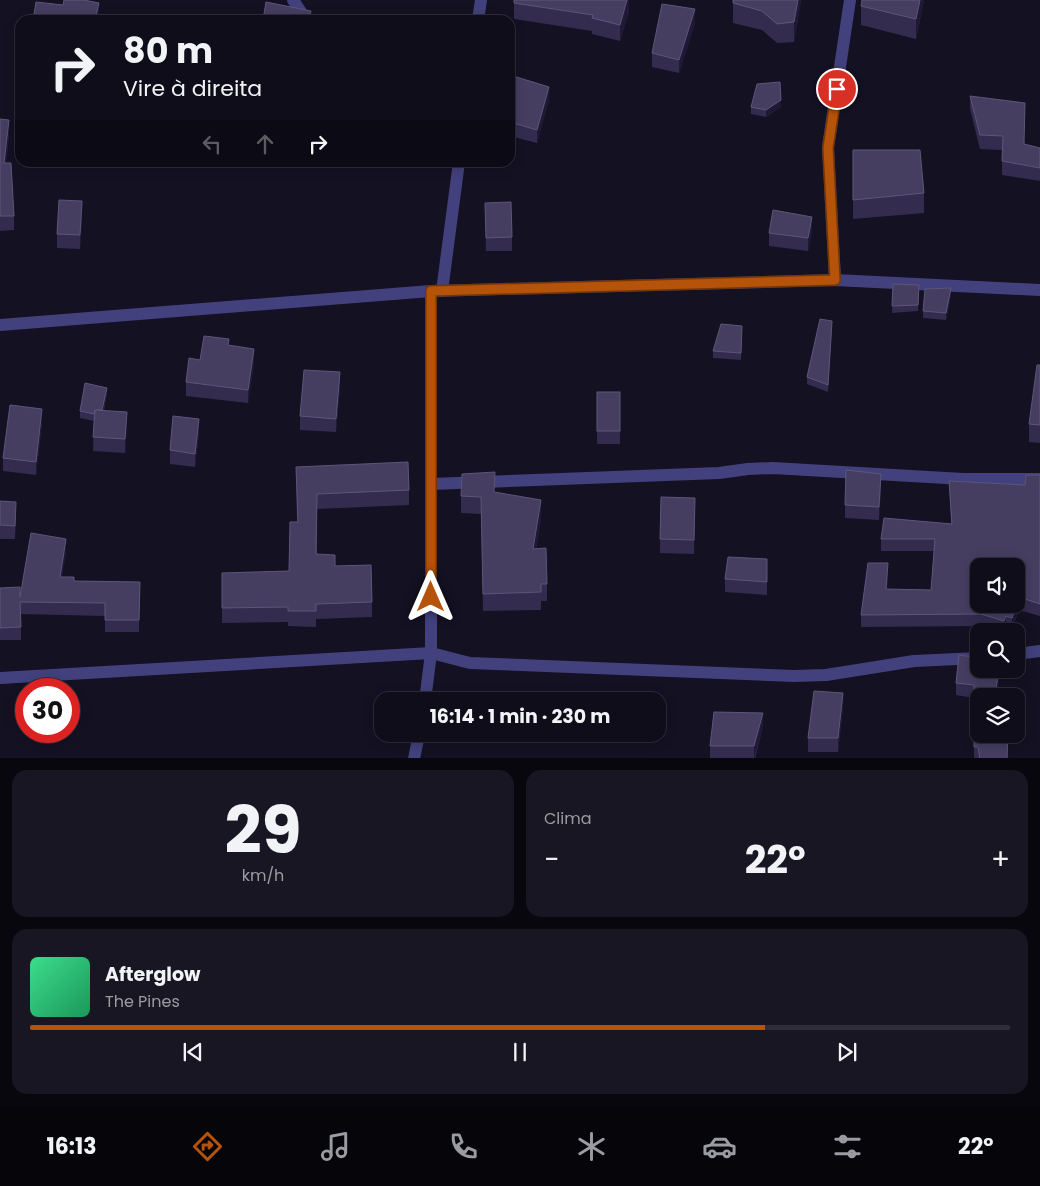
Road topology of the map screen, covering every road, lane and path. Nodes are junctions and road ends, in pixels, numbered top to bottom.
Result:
1 (293, 0) edge
2 (481, 0) edge
3 (850, 0) edge
4 (300, 12) edge
5 (479, 15) edge
6 (458, 167) edge
7 (835, 280) junction
8 (1040, 290) edge
9 (436, 291) junction
10 (0, 326) edge
11 (1040, 479) edge
12 (431, 484) junction
13 (1040, 651) edge
14 (431, 653) junction
15 (1025, 653) edge
16 (970, 658) edge
17 (0, 678) edge
18 (426, 692) edge
19 (417, 742) edge
20 (414, 758) edge

1 - 4 street
2 - 5 street
3 - 7 street
6 - 9 street
7 - 8 street
7 - 9 street
9 - 10 street
9 - 12 street
11 - 12 street
12 - 14 street
13 - 15 street
14 - 16 street
14 - 17 street
14 - 18 street
19 - 20 street

